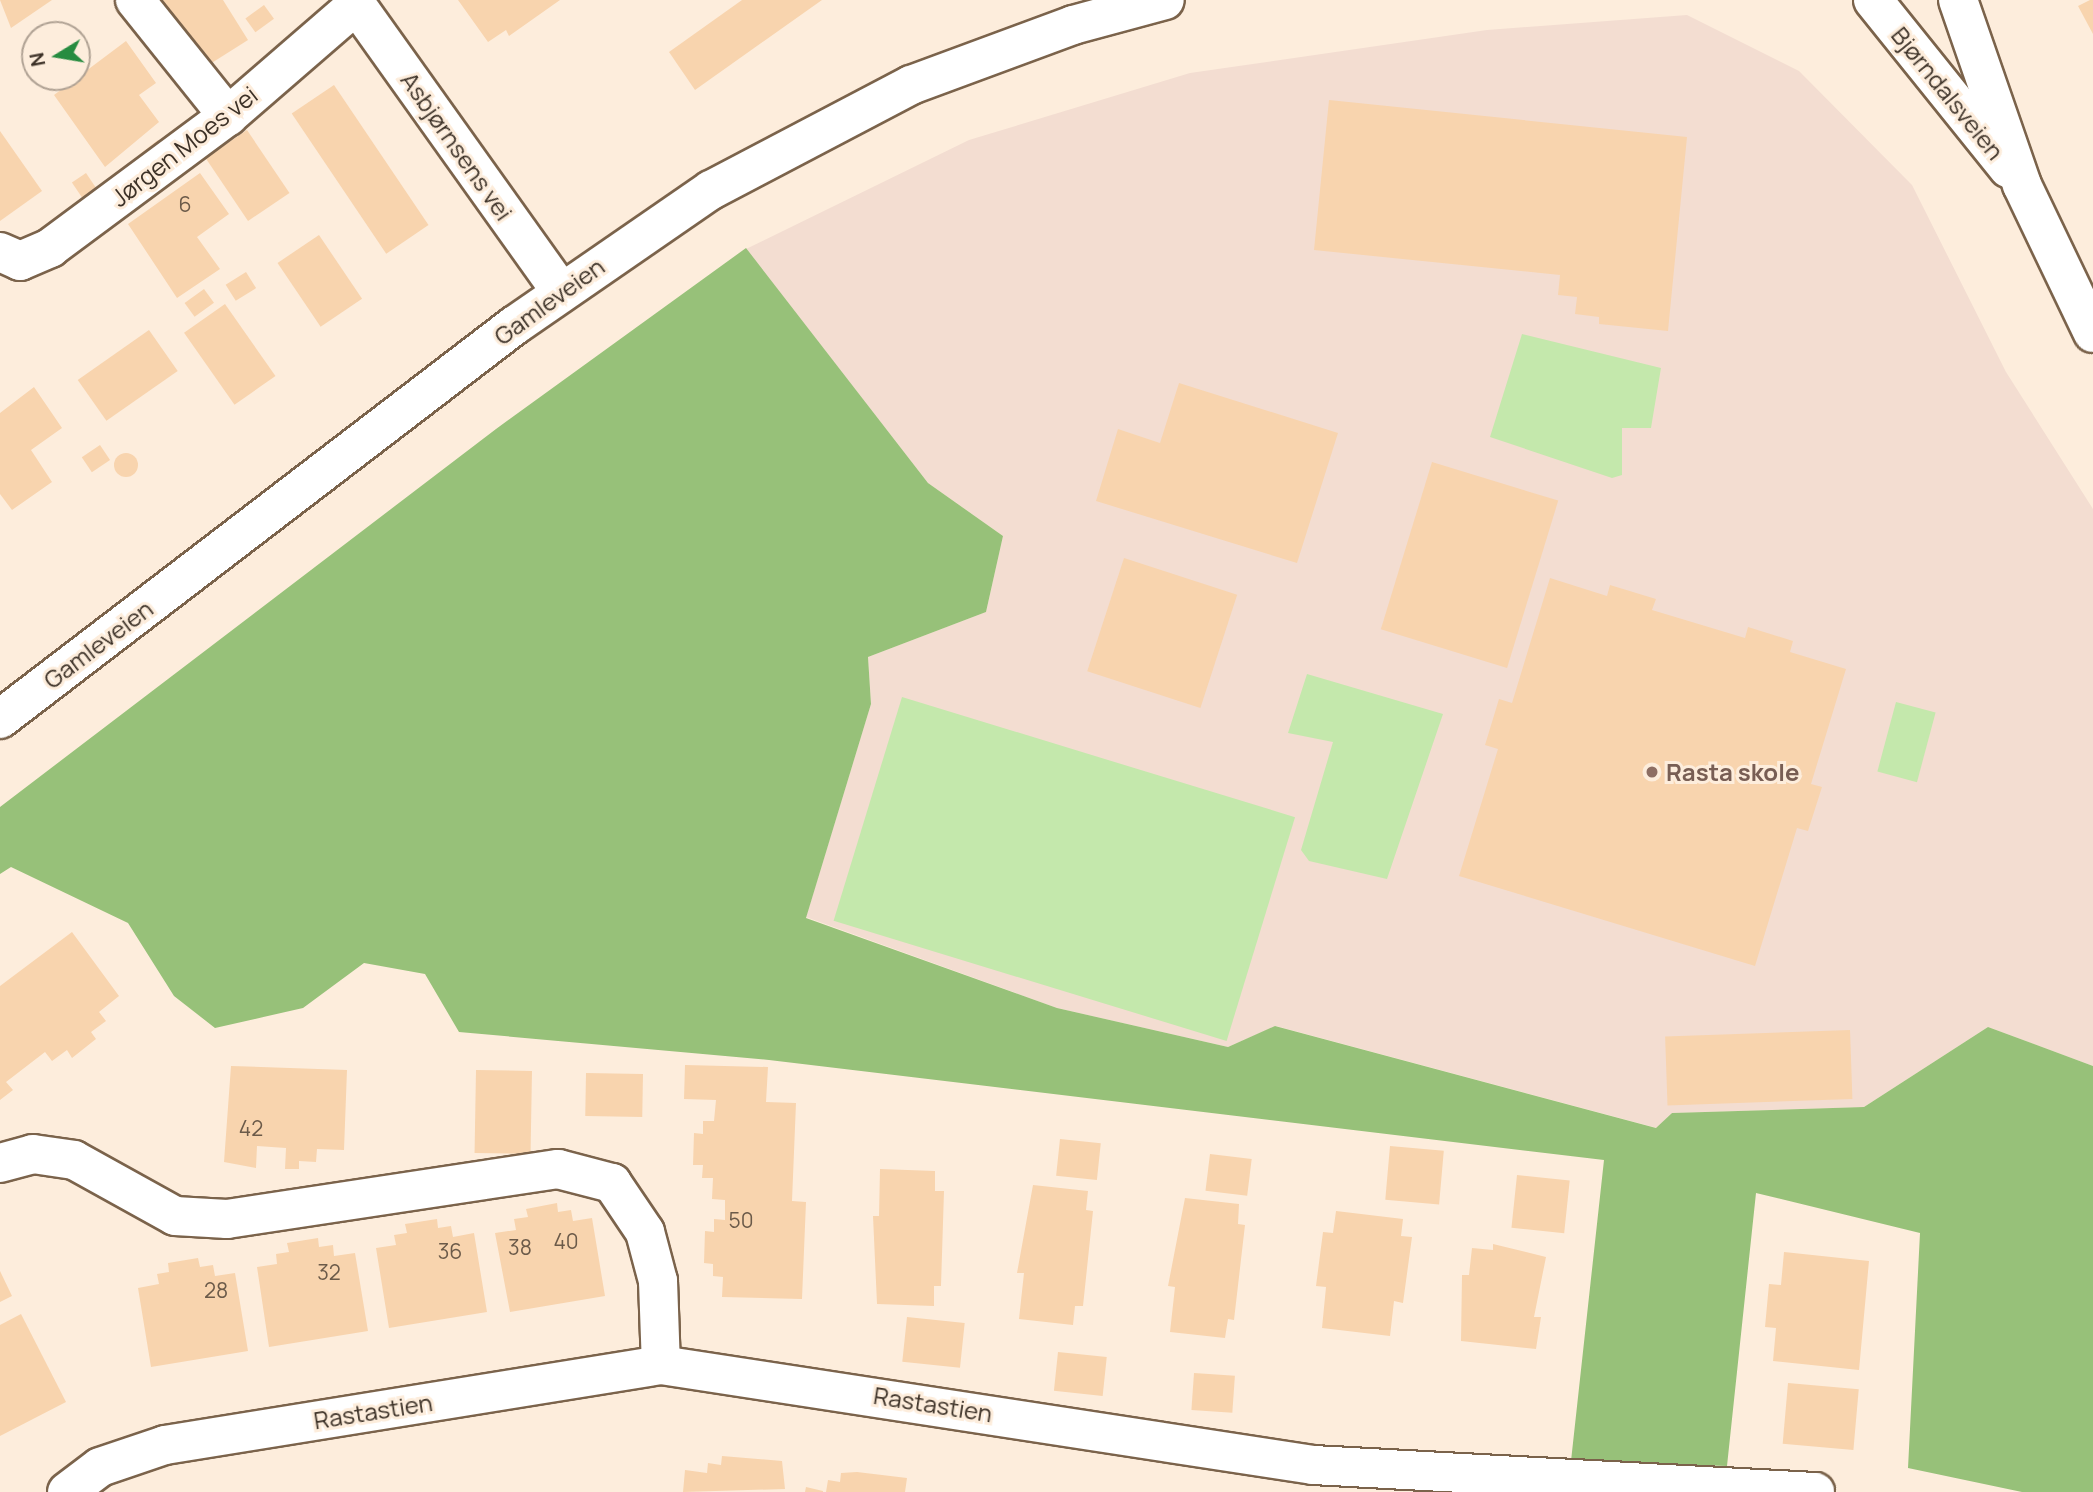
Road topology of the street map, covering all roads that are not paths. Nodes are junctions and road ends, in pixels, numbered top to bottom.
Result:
1 (135, 0) edge
2 (1165, 0) edge
3 (1874, 0) edge
4 (1958, 0) edge
5 (354, 2) edge
6 (228, 116) junction
7 (2022, 185) junction
8 (0, 252) edge
9 (561, 292) junction
10 (2093, 333) edge
11 (0, 719) edge
12 (0, 1163) edge
13 (661, 1365) junction
14 (67, 1492) edge
15 (1815, 1492) edge

1 - 6 street
2 - 9 street, Gamleveien
3 - 7 street, Bjørndalsveien
4 - 7 street, Bjørndalsveien
5 - 6 street, Jørgen Moes vei
5 - 9 street, Asbjørnsens vei
6 - 8 street, Jørgen Moes vei
7 - 10 street, Bjørndalsveien
9 - 11 street, Gamleveien
12 - 13 street
13 - 14 street, Rastastien
13 - 15 street, Rastastien

